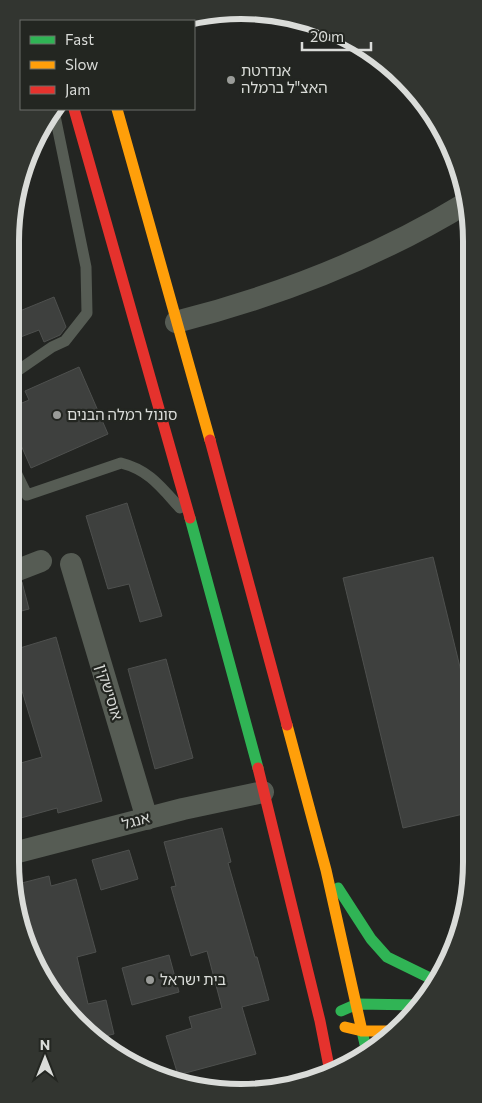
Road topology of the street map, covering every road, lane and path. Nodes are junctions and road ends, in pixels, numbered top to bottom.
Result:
1 (74, 110) edge
2 (117, 110) edge
3 (56, 119) edge
4 (460, 206) edge
5 (176, 322) junction
6 (19, 370) edge
7 (19, 478) edge
8 (192, 523) junction
9 (41, 561) dead end
10 (71, 564) dead end
11 (19, 570) edge
12 (263, 792) junction
13 (147, 819) junction
14 (19, 852) edge
15 (326, 870) junction
16 (430, 978) edge
17 (357, 1004) junction
18 (411, 1005) edge
19 (328, 1023) junction
20 (362, 1030) junction
21 (386, 1031) edge
22 (365, 1046) edge
23 (330, 1065) edge

1 - 8 main road
2 - 5 main road
3 - 6 lane
4 - 5 street
5 - 15 main road
7 - 8 lane
8 - 12 main road
9 - 11 street
10 - 13 street, אוסישקין
12 - 13 street, אנגל
12 - 19 main road
13 - 14 street, אנגל
15 - 16 main road
15 - 17 main road
17 - 18 main road
17 - 19 main road
17 - 20 main road
19 - 20 main road
19 - 23 main road
20 - 21 main road
20 - 22 main road

